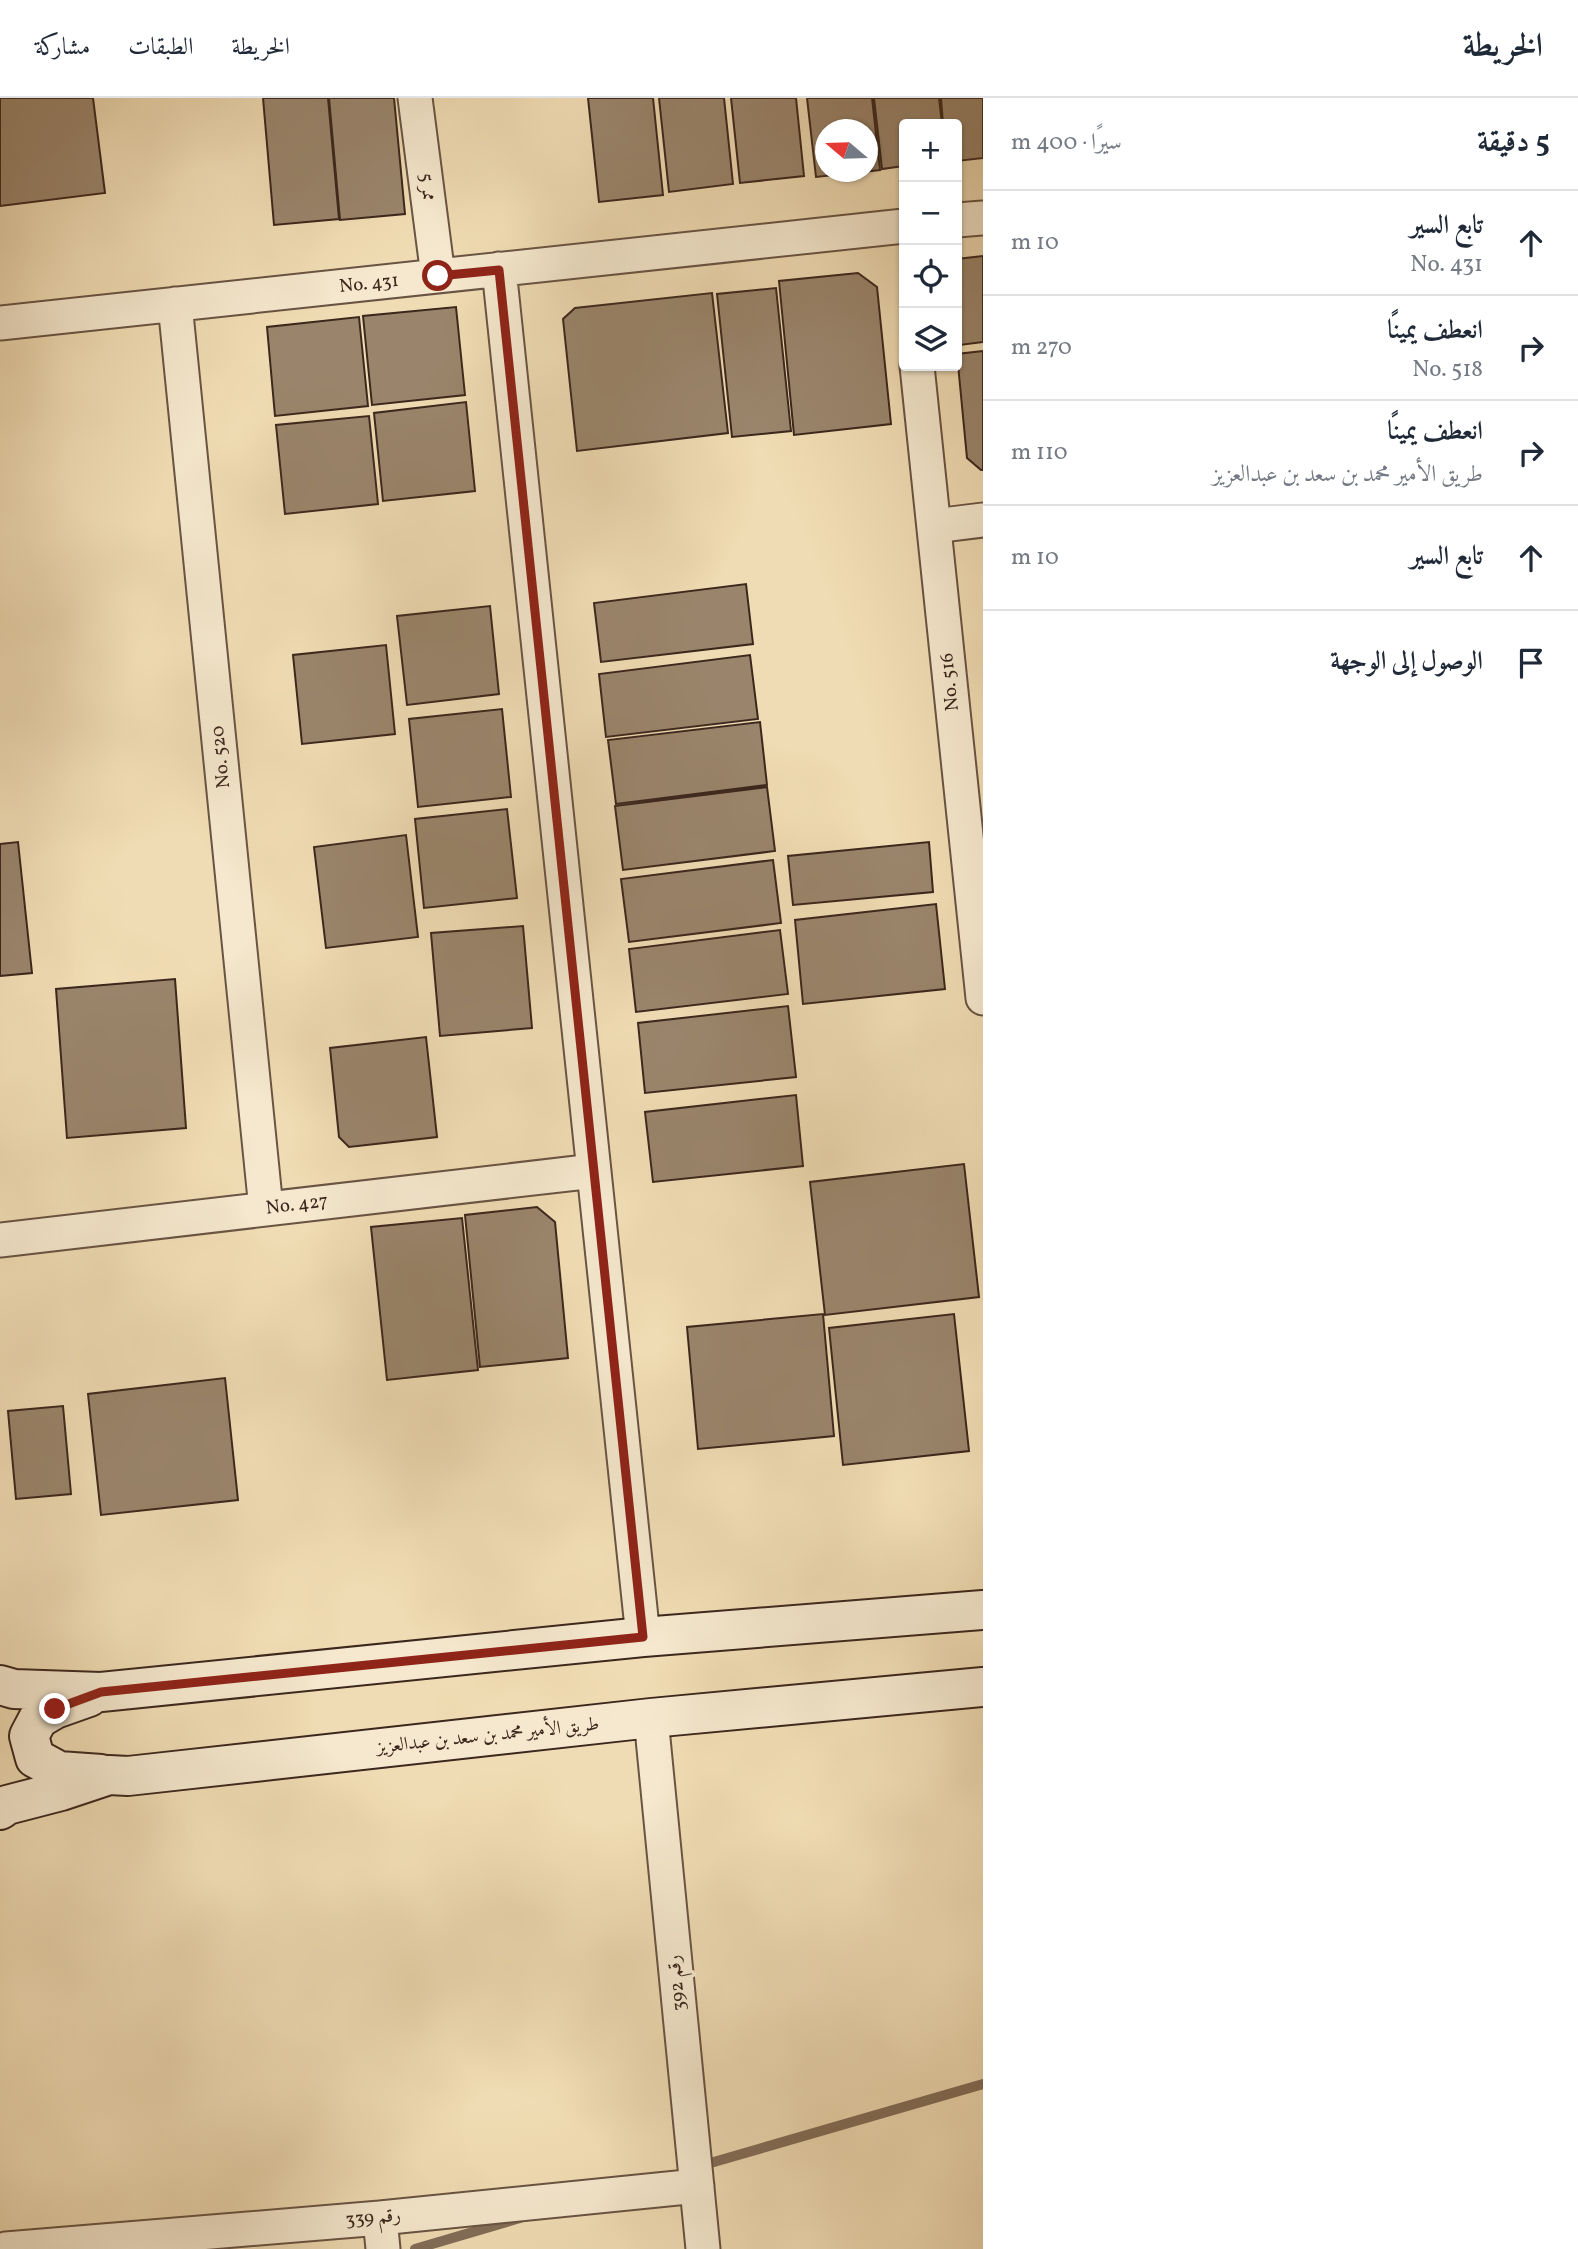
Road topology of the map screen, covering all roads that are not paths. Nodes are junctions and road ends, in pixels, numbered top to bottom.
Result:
1 (415, 98) edge
2 (983, 218) edge
3 (962, 220) edge
4 (899, 231) edge
5 (499, 270) junction
6 (438, 276) junction
7 (175, 304) junction
8 (0, 323) edge
9 (918, 371) edge
10 (983, 520) edge
11 (934, 526) junction
12 (983, 999) edge
13 (594, 1171) junction
14 (266, 1209) junction
15 (0, 1240) edge
16 (983, 1610) edge
17 (643, 1637) junction
18 (0, 1685) edge
19 (983, 1688) edge
20 (101, 1692) junction
21 (651, 1718) junction
22 (109, 1775) junction
23 (0, 1810) edge
24 (697, 2186) junction
25 (382, 2234) edge
26 (6, 2249) edge
27 (703, 2249) edge

1 - 6 street, ممر 5
2 - 3 street
4 - 5 street, No. 431
5 - 6 street, No. 431
5 - 13 street
6 - 7 street, No. 431
7 - 8 street, No. 431
7 - 14 street, No. 520
9 - 11 street, No. 516
10 - 11 street
11 - 12 street, No. 516
13 - 14 street, No. 427
13 - 17 street
14 - 15 street, No. 427
16 - 17 main road
17 - 20 main road
18 - 20 main road
19 - 21 main road, طريق الأمير محمد بن سعد بن عبدالعزيز
20 - 22 main road
21 - 22 main road, طريق الأمير محمد بن سعد بن عبدالعزيز
21 - 24 street, رقم 392
22 - 23 main road, طريق الأمير محمد بن سعد بن عبدالعزيز
24 - 25 street, رقم 339
24 - 27 street, رقم 392
25 - 26 street, رقم 339

